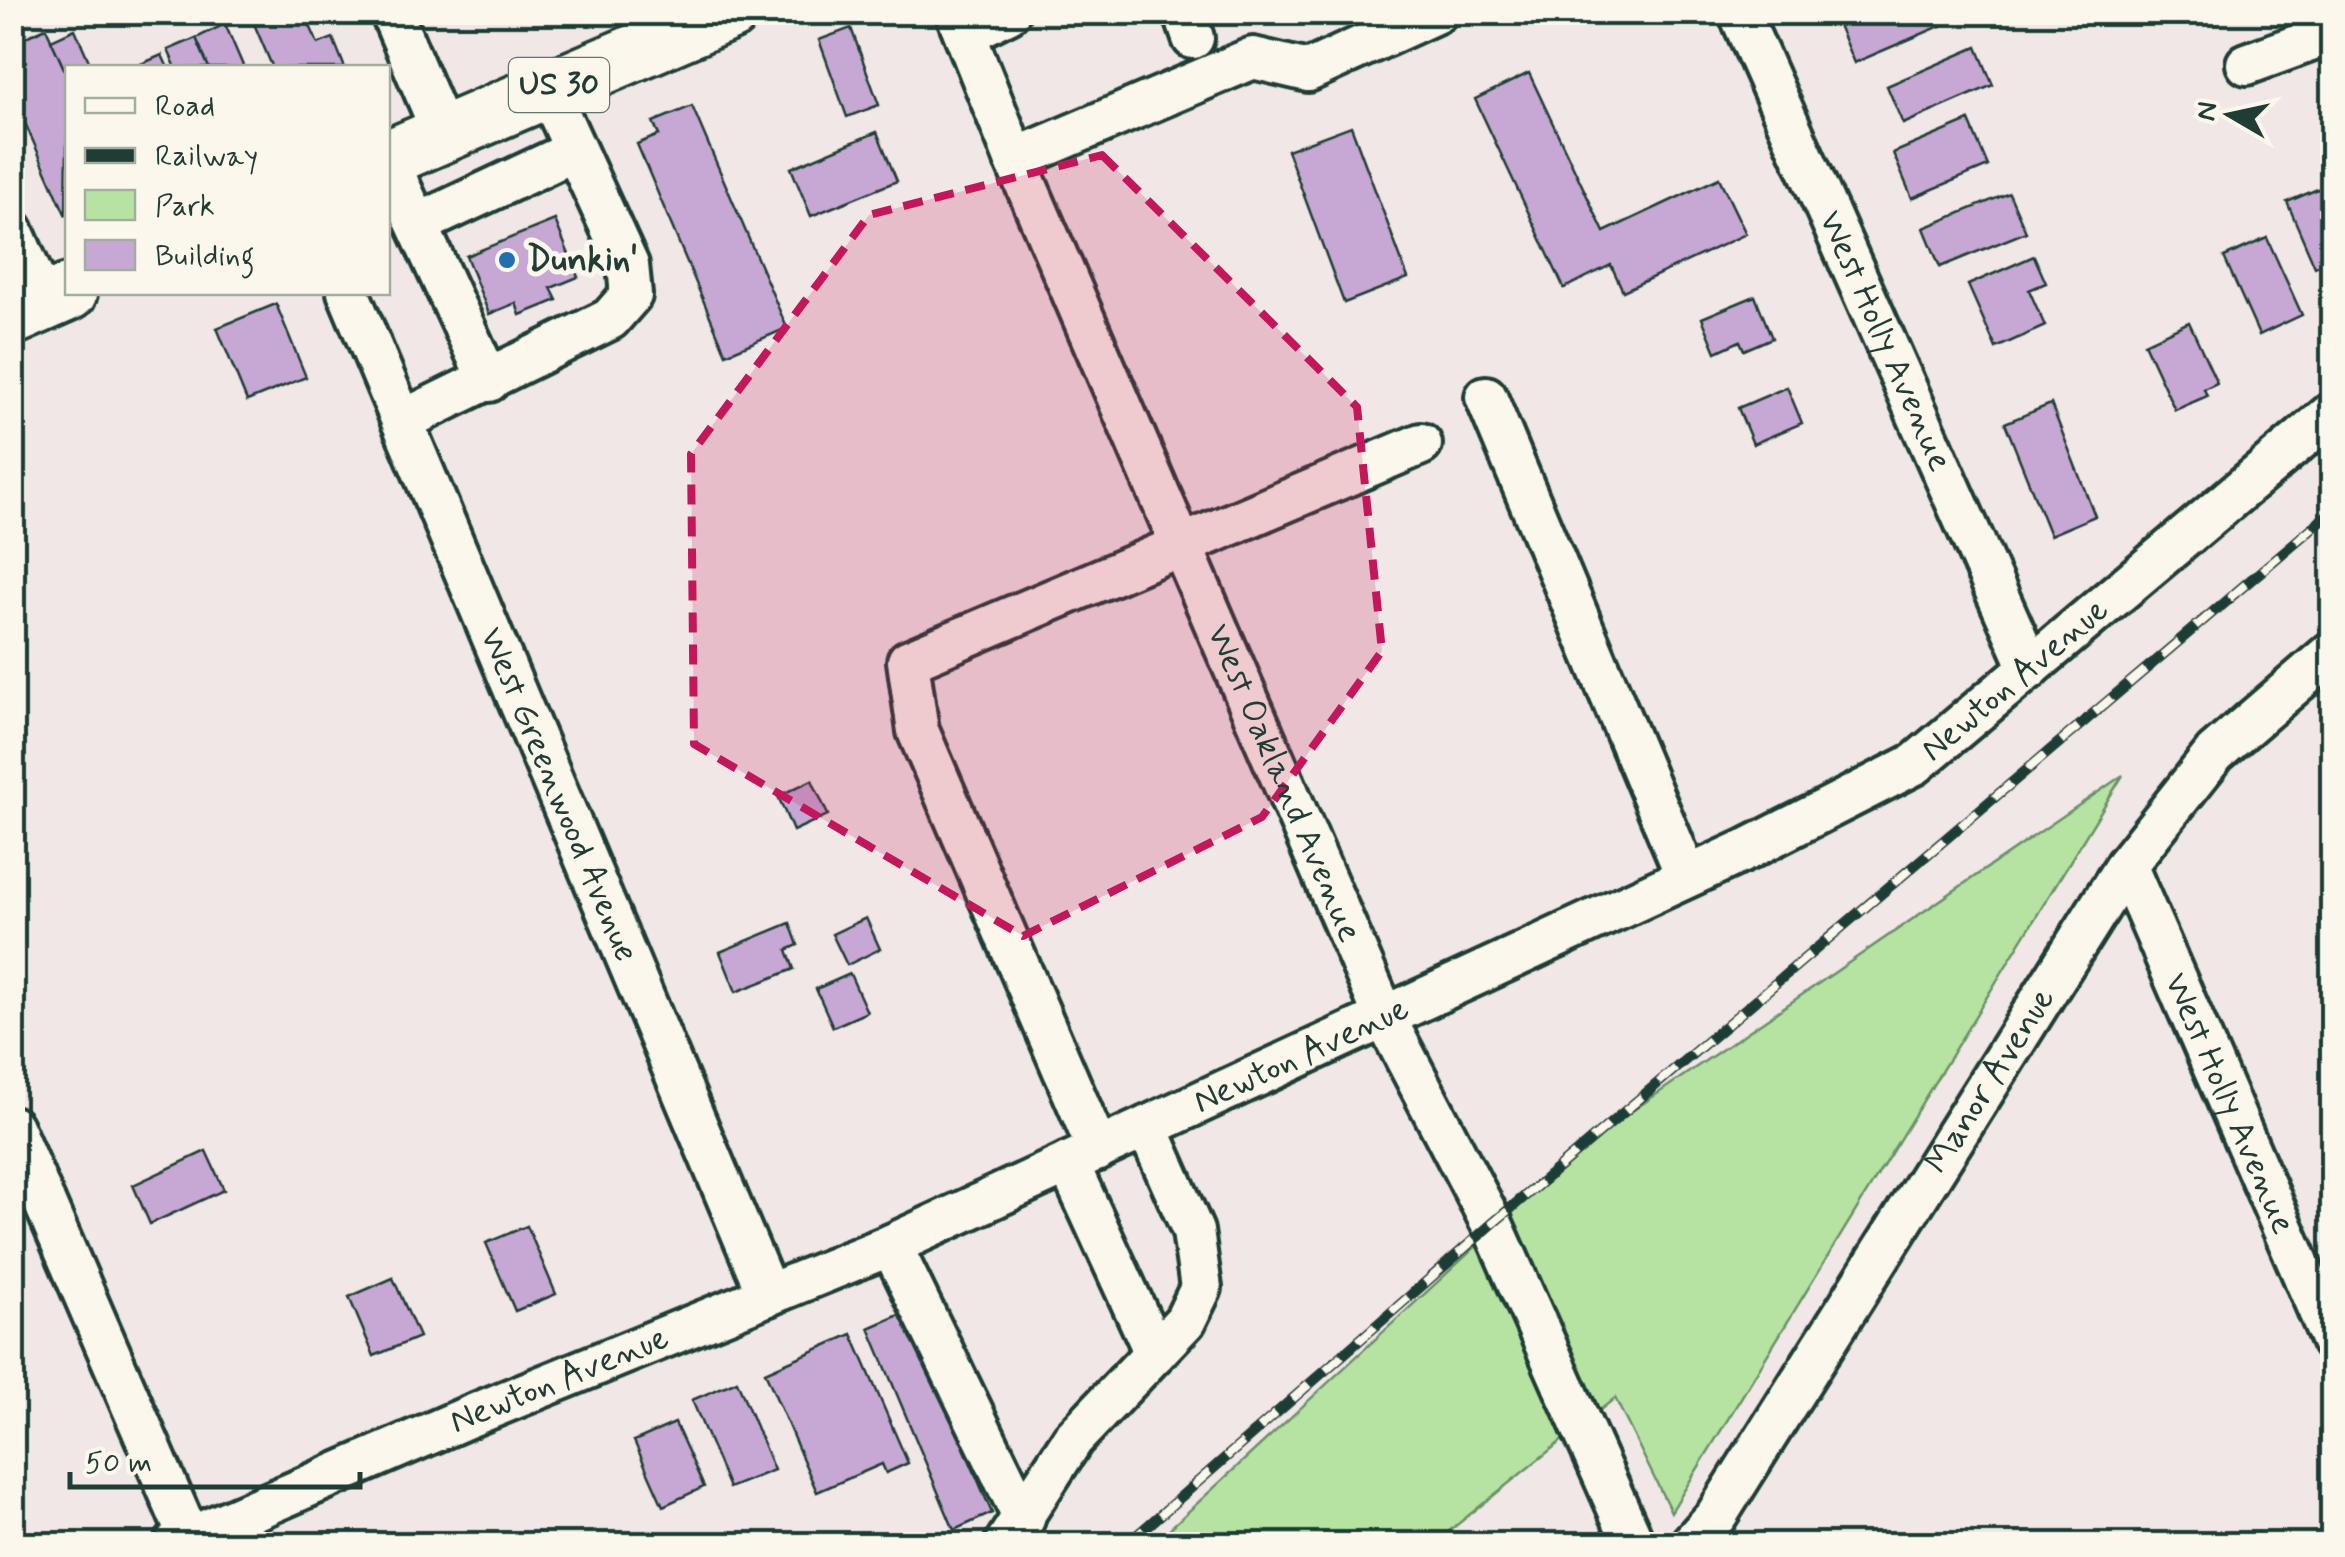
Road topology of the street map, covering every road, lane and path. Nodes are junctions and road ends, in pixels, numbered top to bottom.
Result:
1 (391, 12) edge
2 (730, 12) edge
3 (1009, 12) edge
4 (1438, 12) edge
5 (1740, 12) edge
6 (961, 24) edge
7 (2332, 33) edge
8 (2247, 64) dead end
9 (548, 90) junction
10 (443, 134) junction
11 (574, 151) junction
12 (390, 159) edge
13 (1014, 159) junction
14 (390, 164) edge
15 (418, 224) junction
16 (12, 230) edge
17 (349, 295) edge
18 (42, 304) edge
19 (489, 381) junction
20 (1486, 396) dead end
21 (2332, 413) edge
22 (402, 421) junction
23 (1421, 444) dead end
24 (1184, 546) junction
25 (2332, 652) edge
26 (2030, 668) junction
27 (2126, 864) junction
28 (1686, 876) junction
29 (1385, 1018) junction
30 (12, 1127) edge
31 (1147, 1127) junction
32 (1083, 1156) junction
33 (891, 1245) junction
34 (768, 1295) junction
35 (2332, 1341) edge
36 (1155, 1354) junction
37 (1014, 1532) edge
38 (182, 1541) edge
39 (1634, 1544) edge
40 (1692, 1544) edge

1 - 10 street
2 - 9 highway, US 30
3 - 6 street
4 - 13 street
5 - 26 street, West Holly Avenue
6 - 13 street, West Oakland Avenue
7 - 8 street
9 - 10 highway, US 30
9 - 11 street
10 - 12 highway, US 30
11 - 15 street
11 - 19 street
13 - 24 street, West Oakland Avenue
14 - 15 street
15 - 19 street
16 - 18 street
17 - 22 street, West Greenwood Avenue
19 - 22 street
20 - 28 street
21 - 26 street, Newton Avenue
22 - 34 street, West Greenwood Avenue
23 - 24 street
24 - 29 street, West Oakland Avenue
24 - 32 street
25 - 27 street, Manor Avenue
26 - 28 street, Newton Avenue
27 - 35 street, West Holly Avenue
27 - 40 street, Manor Avenue
28 - 29 street, Newton Avenue
29 - 31 street, Newton Avenue
29 - 39 street, West Oakland Avenue
30 - 38 street
31 - 32 street, Newton Avenue
31 - 36 street
32 - 33 street, Newton Avenue
32 - 36 street
33 - 34 street, Newton Avenue
33 - 37 street
34 - 38 street, Newton Avenue
36 - 37 street

